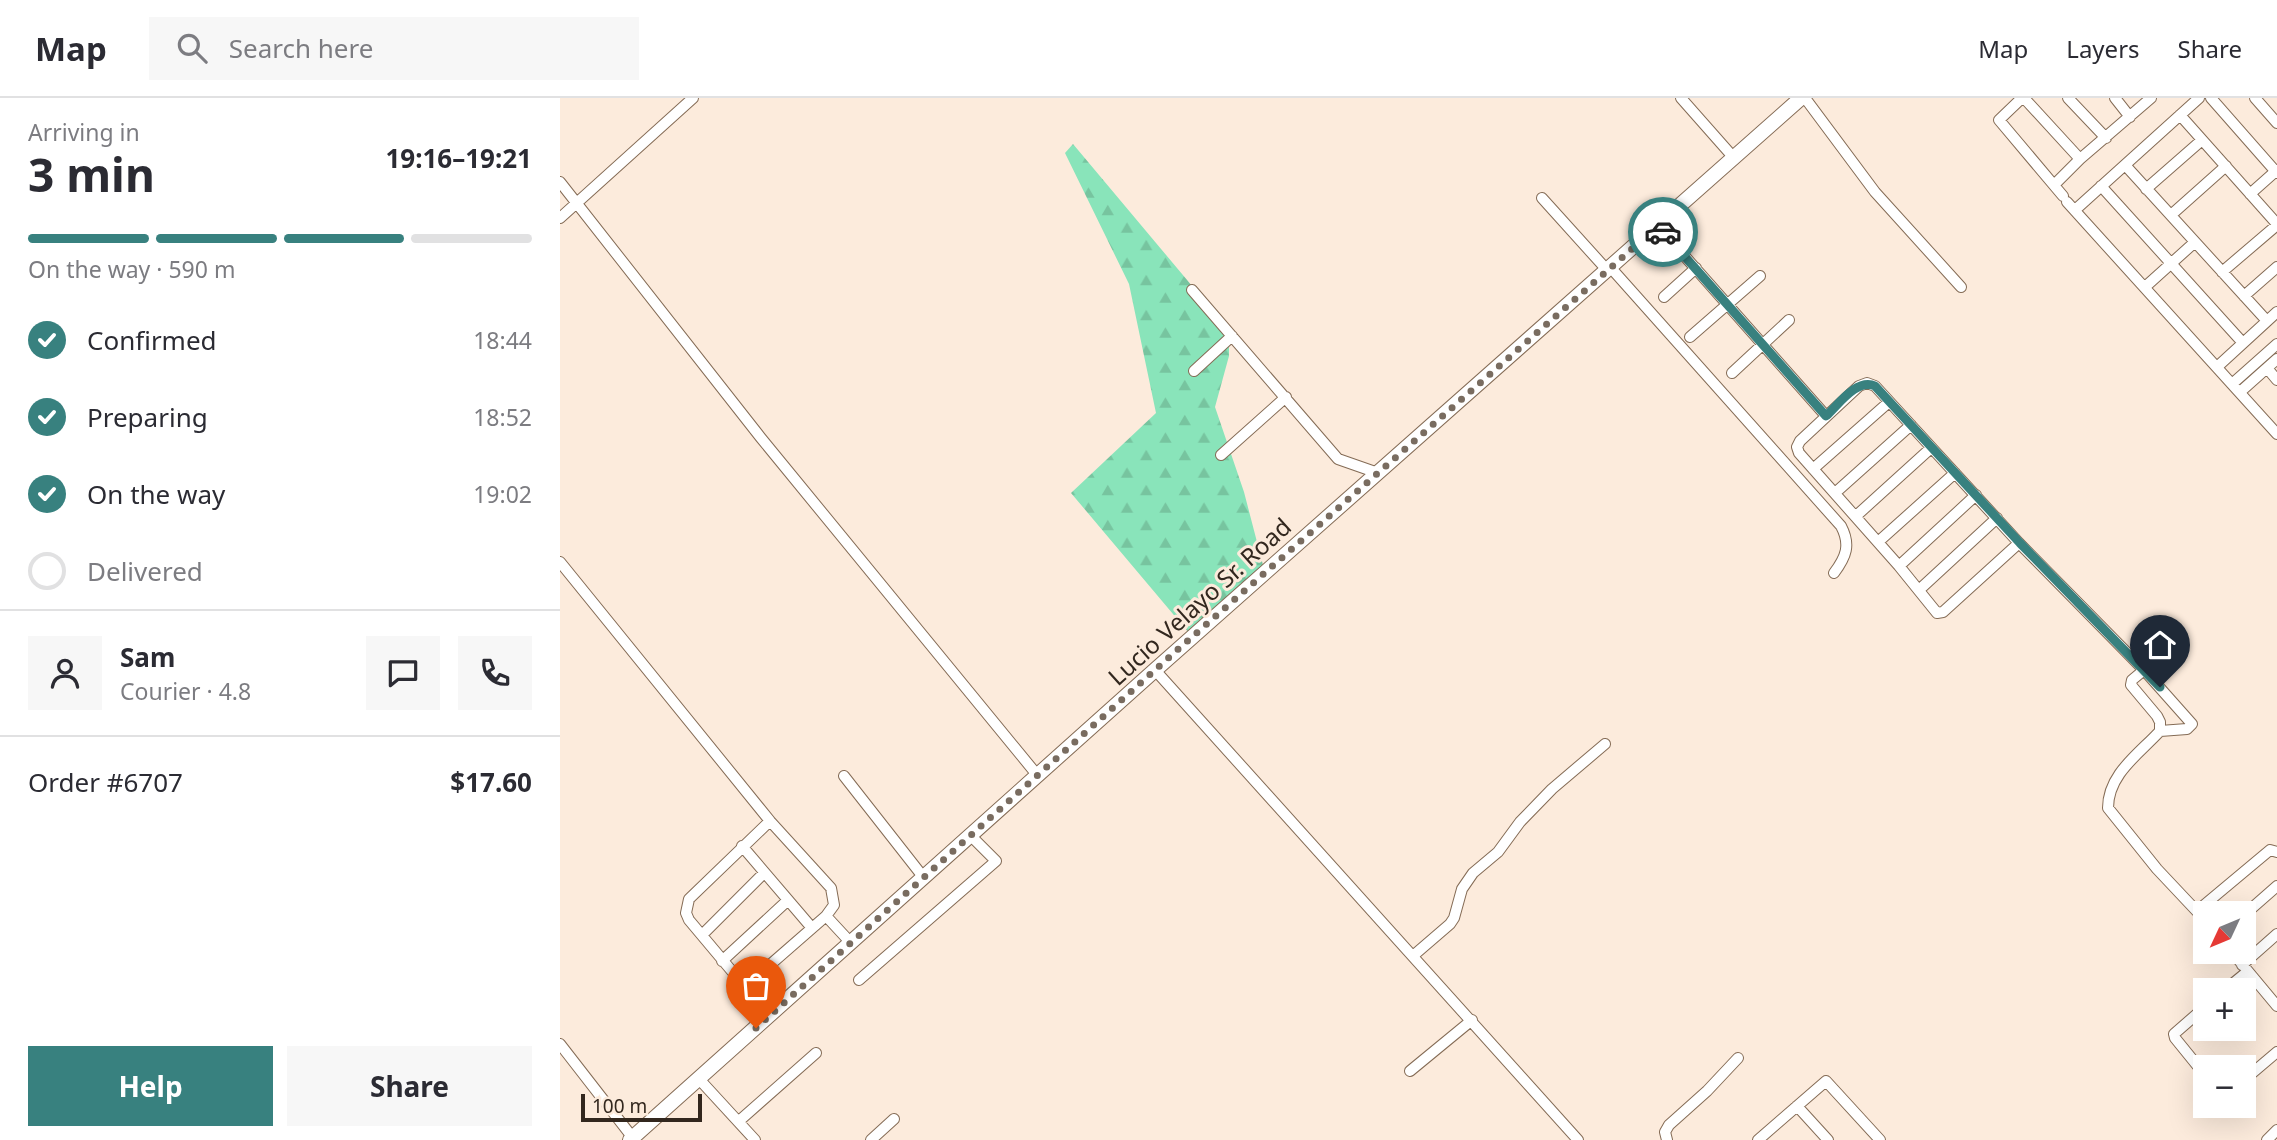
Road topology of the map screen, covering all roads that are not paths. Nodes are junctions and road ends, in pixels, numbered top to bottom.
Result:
1 (693, 98) edge
2 (1681, 98) edge
3 (1803, 98) edge
4 (2023, 98) edge
5 (2068, 98) edge
6 (2115, 98) edge
7 (2151, 98) edge
8 (2199, 98) edge
9 (2211, 98) edge
10 (2255, 98) edge
11 (2180, 115) junction
12 (2130, 117) junction
13 (2277, 123) edge
14 (2106, 138) junction
15 (2202, 140) junction
16 (1734, 158) junction
17 (2080, 159) junction
18 (2125, 165) junction
19 (2226, 166) junction
20 (2276, 171) edge
21 (560, 182) edge
22 (2054, 185) junction
23 (2101, 186) junction
24 (2146, 189) junction
25 (2250, 194) junction
26 (1542, 198) dead end
27 (578, 202) junction
28 (2069, 203) junction
29 (2171, 215) junction
30 (560, 218) edge
31 (2277, 224) edge
32 (1660, 228) junction
33 (2195, 242) junction
34 (2171, 264) junction
35 (2277, 267) edge
36 (1696, 268) junction
37 (1612, 270) junction
38 (2222, 272) junction
39 (1760, 276) dead end
40 (1961, 287) dead end
41 (2145, 287) junction
42 (1192, 290) dead end
43 (2244, 296) junction
44 (1664, 297) dead end
45 (1728, 304) junction
46 (2277, 312) edge
47 (1789, 320) dead end
48 (2267, 321) junction
49 (1232, 336) junction
50 (1690, 337) dead end
51 (2243, 343) junction
52 (1763, 344) junction
53 (2277, 344) edge
54 (2277, 359) edge
55 (2217, 367) junction
56 (2267, 368) junction
57 (1194, 371) dead end
58 (1732, 373) dead end
59 (2277, 380) edge
60 (2236, 388) junction
61 (1286, 397) junction
62 (1889, 401) junction
63 (1826, 416) junction
64 (1911, 425) junction
65 (2277, 434) edge
66 (1931, 448) junction
67 (1220, 455) dead end
68 (1813, 469) junction
69 (1378, 472) junction
70 (1955, 473) junction
71 (1835, 492) junction
72 (1976, 495) junction
73 (1856, 516) junction
74 (1997, 518) junction
75 (1878, 542) junction
76 (2020, 543) junction
77 (560, 562) edge
78 (1899, 566) junction
79 (1834, 573) dead end
80 (1919, 590) junction
81 (1155, 670) junction
82 (2144, 670) junction
83 (2160, 732) junction
84 (1605, 744) dead end
85 (844, 776) dead end
86 (1038, 776) junction
87 (770, 821) junction
88 (971, 836) junction
89 (742, 846) junction
90 (2277, 852) edge
91 (764, 873) junction
92 (924, 878) junction
93 (2277, 886) edge
94 (787, 901) junction
95 (2217, 901) edge
96 (2256, 904) edge
97 (2193, 907) edge
98 (826, 916) junction
99 (812, 928) junction
100 (702, 935) junction
101 (2272, 938) edge
102 (851, 943) junction
103 (2277, 952) edge
104 (1414, 955) junction
105 (722, 961) junction
106 (2241, 964) edge
107 (2244, 968) junction
108 (2235, 978) edge
109 (859, 980) dead end
110 (2277, 1006) edge
111 (2193, 1018) edge
112 (1472, 1020) junction
113 (560, 1044) edge
114 (2277, 1052) edge
115 (816, 1053) dead end
116 (1738, 1058) dead end
117 (2193, 1060) edge
118 (2256, 1070) edge
119 (1410, 1071) dead end
120 (699, 1079) junction
121 (1797, 1106) junction
122 (894, 1119) dead end
123 (738, 1121) junction
124 (2277, 1130) edge
125 (1772, 1136) edge
126 (631, 1139) edge
127 (755, 1140) edge
128 (871, 1140) edge
129 (1578, 1140) edge
130 (1667, 1140) edge
131 (1758, 1140) edge
132 (1828, 1140) edge
133 (1880, 1140) edge
134 (2268, 1140) edge

1 - 27 street
2 - 16 street
3 - 16 main road, Lucio Velayo Sr. Road
3 - 40 street
4 - 17 street
4 - 22 street
5 - 14 street
6 - 12 street
7 - 12 street
8 - 11 street
9 - 20 street
10 - 13 street
11 - 15 street
11 - 18 street
12 - 14 street
14 - 17 street
15 - 19 street
15 - 24 street
16 - 32 main road, Lucio Velayo Sr. Road
17 - 22 street
18 - 23 street
18 - 24 street
19 - 25 street
19 - 29 street
20 - 25 street
21 - 27 street
22 - 28 street
23 - 28 street
23 - 34 street
24 - 29 street
25 - 31 street
26 - 37 street
27 - 30 street
27 - 86 street
28 - 41 street
29 - 33 street
31 - 38 street
32 - 36 street
32 - 37 main road, Lucio Velayo Sr. Road
33 - 34 street
33 - 38 street
34 - 41 street
34 - 51 street
35 - 43 street
36 - 44 street
36 - 45 street
37 - 69 main road, Lucio Velayo Sr. Road
37 - 79 street
38 - 43 street
39 - 45 street
41 - 55 street
42 - 49 street
43 - 48 street
45 - 50 street
45 - 52 street
46 - 48 street
47 - 52 street
48 - 51 street
49 - 57 street
49 - 61 street
51 - 55 street
52 - 58 street
52 - 63 street
53 - 60 street
54 - 56 street
55 - 60 street
56 - 59 street
56 - 60 street
60 - 65 street
61 - 67 street
61 - 69 street
62 - 63 street
62 - 64 street
62 - 68 street
63 - 68 street
64 - 66 street
64 - 71 street
66 - 70 street
66 - 73 street
68 - 71 street
69 - 81 main road, Lucio Velayo Sr. Road
70 - 72 street
70 - 75 street
71 - 73 street
72 - 74 street
72 - 78 street
73 - 75 street
74 - 76 street
74 - 80 street
75 - 78 street
76 - 80 street
76 - 82 street
77 - 87 street
78 - 80 street
81 - 86 main road, Lucio Velayo Sr. Road
81 - 104 street
82 - 83 street
82 - 83 street
83 - 97 street
84 - 104 street
85 - 92 street
86 - 88 main road, Lucio Velayo Sr. Road
87 - 89 street
87 - 98 street
88 - 92 main road, Lucio Velayo Sr. Road
88 - 109 street
89 - 91 street
89 - 100 street
90 - 95 street
91 - 94 street
91 - 100 street
92 - 102 main road, Lucio Velayo Sr. Road
93 - 96 street
94 - 99 street
94 - 105 street
98 - 99 street
98 - 102 street
99 - 105 street
100 - 105 street
101 - 103 street
101 - 107 street
102 - 120 main road, Lucio Velayo Sr. Road
104 - 112 street
106 - 107 street
107 - 108 street
107 - 110 street
111 - 117 street
112 - 119 street
112 - 129 street
113 - 126 street
114 - 118 street
115 - 123 street
116 - 130 street
120 - 123 street
120 - 126 main road, Lucio Velayo Sr. Road
121 - 125 street
121 - 132 street
121 - 133 street
122 - 128 street
123 - 127 street
124 - 134 street
125 - 131 street

